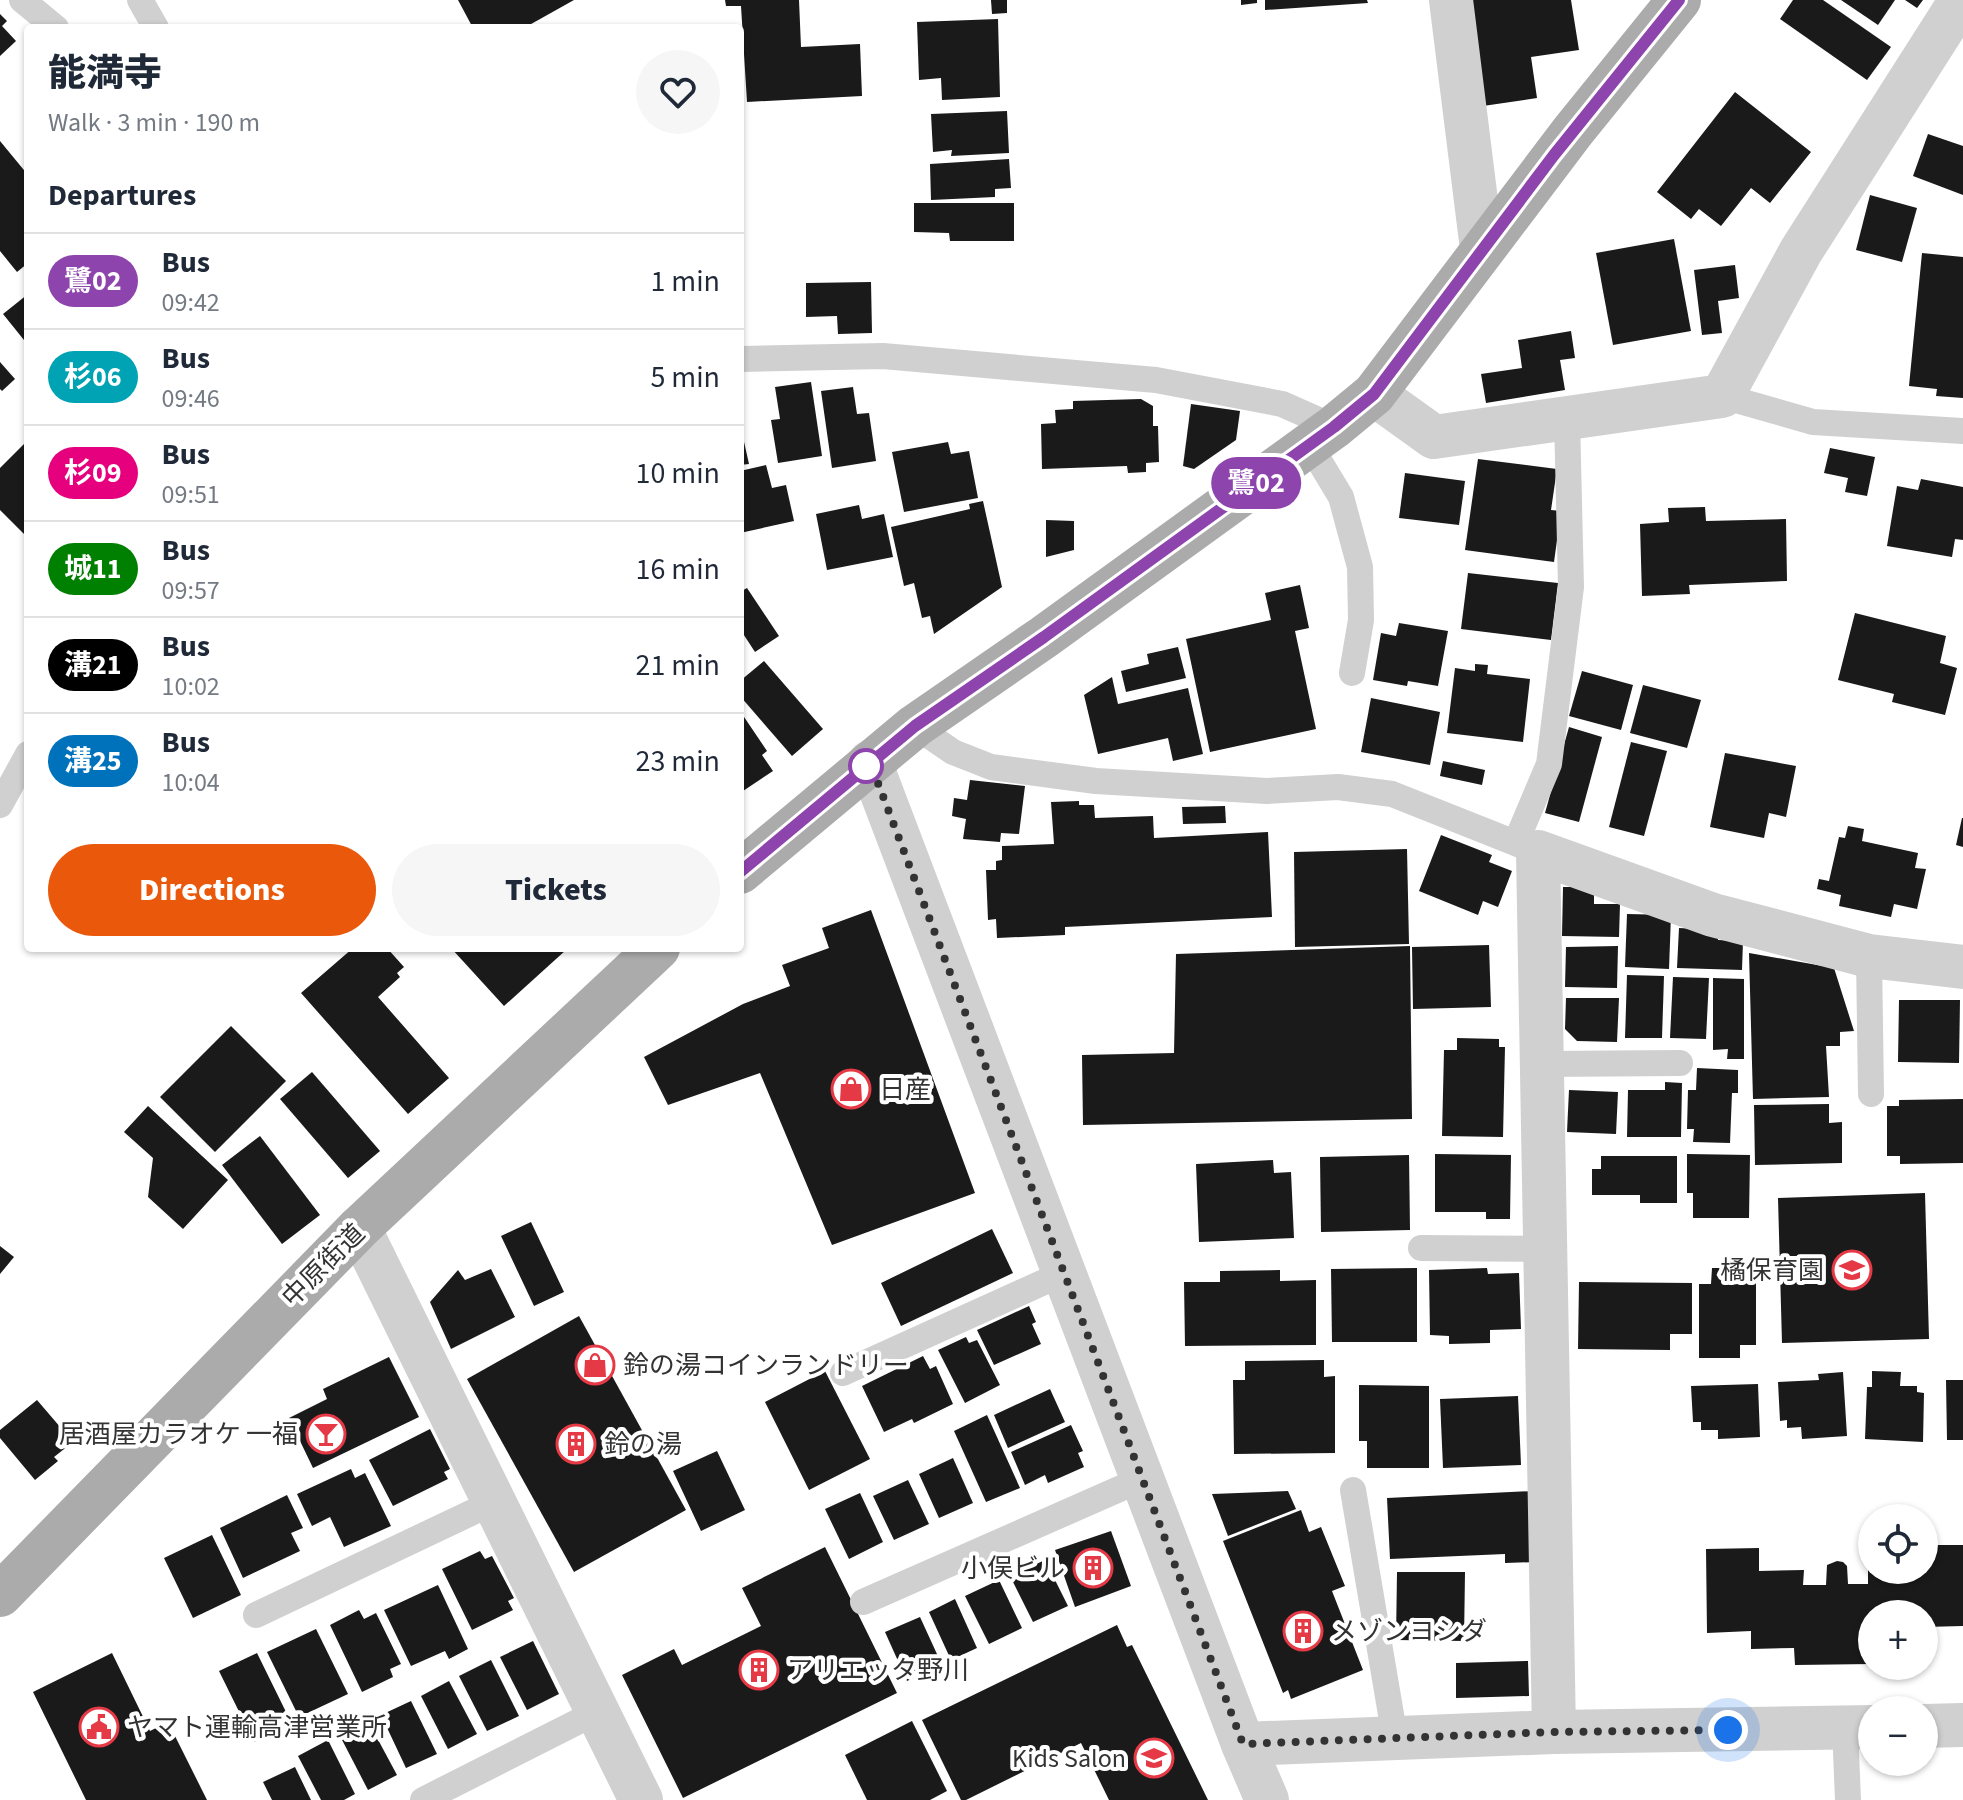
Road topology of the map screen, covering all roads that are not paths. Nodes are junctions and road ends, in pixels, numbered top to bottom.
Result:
1 (22, 0) edge
2 (140, 0) edge
3 (1451, 0) edge
4 (1679, 0) edge
5 (1961, 0) edge
6 (51, 24) edge
7 (154, 24) edge
8 (1482, 249) junction
9 (744, 359) edge
10 (1374, 394) junction
11 (1722, 396) junction
12 (1567, 418) junction
13 (1963, 431) edge
14 (1322, 435) junction
15 (1352, 673) dead end
16 (915, 726) junction
17 (24, 761) edge
18 (870, 762) junction
19 (0, 805) edge
20 (1527, 847) junction
21 (744, 869) edge
22 (654, 952) edge
23 (1869, 956) junction
24 (1963, 967) edge
25 (1680, 1063) dead end
26 (1543, 1064) junction
27 (1871, 1094) dead end
28 (359, 1228) junction
29 (1421, 1248) dead end
30 (1546, 1249) junction
31 (1064, 1273) junction
32 (843, 1373) dead end
33 (1142, 1479) junction
34 (1353, 1490) dead end
35 (494, 1502) junction
36 (0, 1595) edge
37 (863, 1602) dead end
38 (256, 1615) dead end
39 (597, 1712) junction
40 (1963, 1725) edge
41 (1938, 1726) edge
42 (1858, 1728) edge
43 (1554, 1732) junction
44 (1395, 1738) junction
45 (1243, 1744) junction
46 (423, 1800) edge
47 (641, 1800) edge
48 (1267, 1800) edge
49 (1848, 1800) edge

1 - 6 lane
2 - 7 lane
3 - 8 street
4 - 8 main road
5 - 11 street
8 - 10 main road
9 - 14 lane
10 - 12 street
10 - 14 main road
11 - 12 street
11 - 13 lane
12 - 20 lane
14 - 15 lane
14 - 16 main road
16 - 18 main road
16 - 20 lane
17 - 19 lane
18 - 21 main road
18 - 31 street
20 - 23 street
20 - 26 street
22 - 28 main road, 中原街道
23 - 24 street
23 - 27 lane
25 - 26 lane
26 - 30 street
28 - 35 street
28 - 36 main road, 中原街道
29 - 30 lane
30 - 43 street
31 - 32 lane
31 - 33 street
33 - 37 lane
33 - 45 street
34 - 44 lane
35 - 38 lane
35 - 39 street
39 - 46 lane
39 - 47 street
40 - 41 street
42 - 43 street
42 - 49 lane
43 - 44 street
44 - 45 street
45 - 48 street

